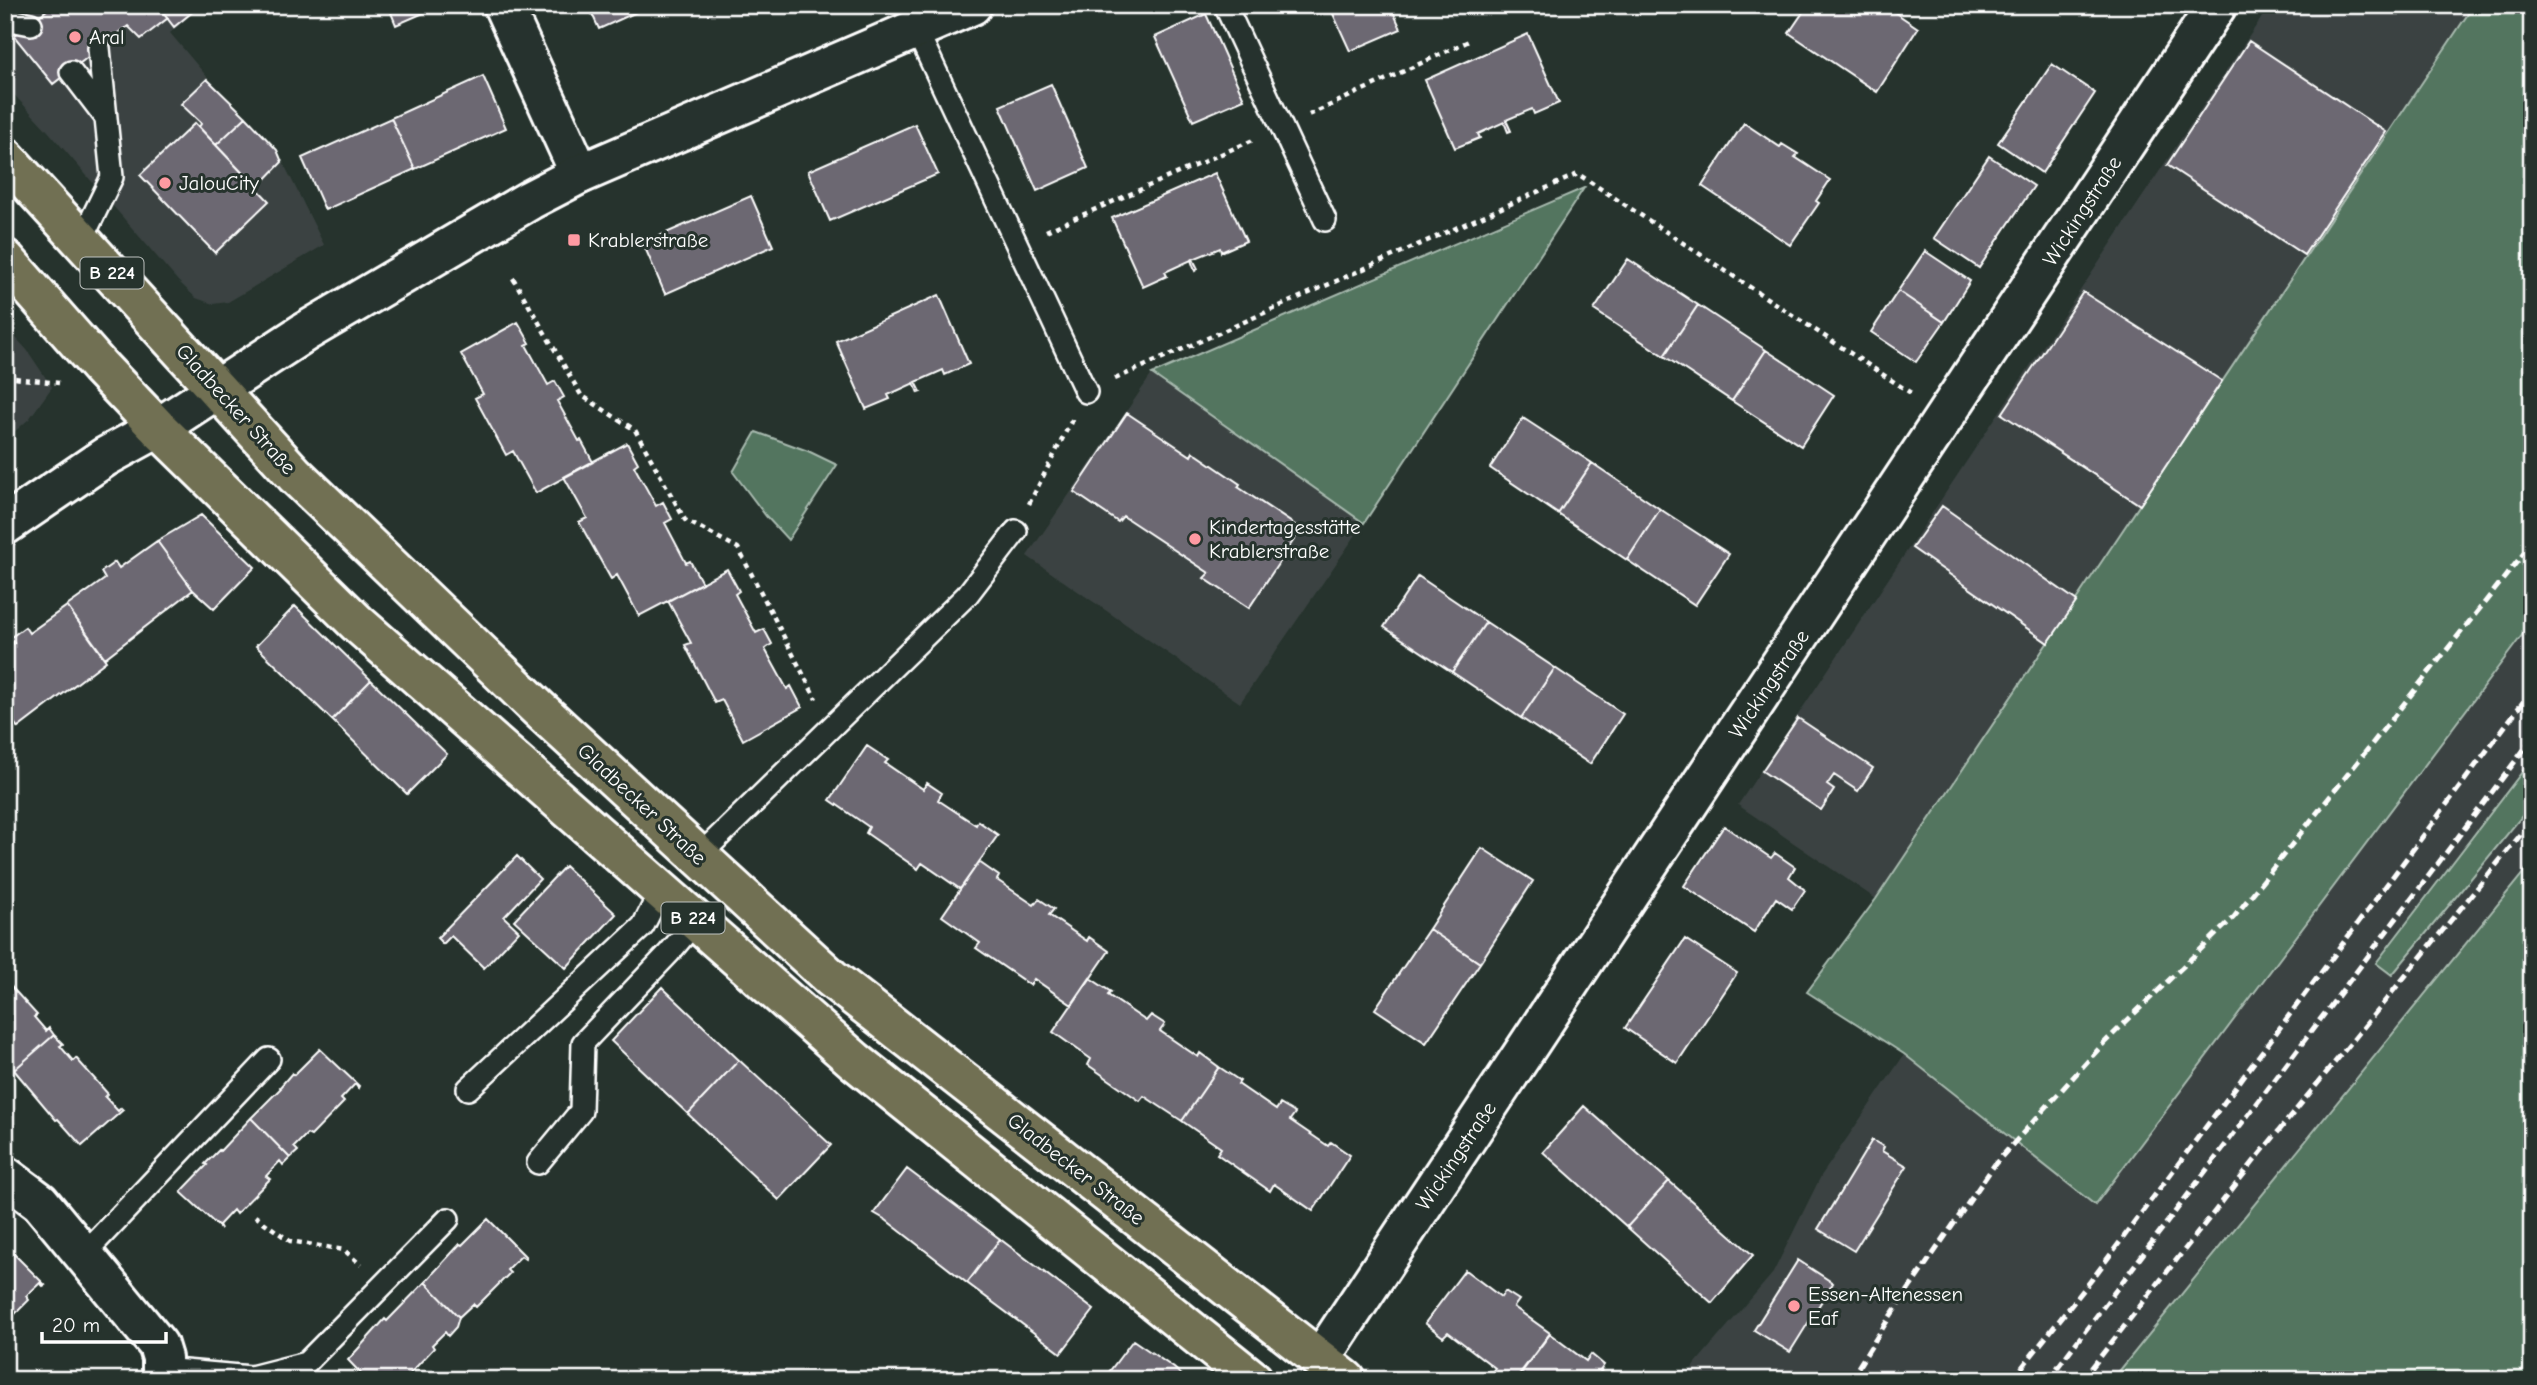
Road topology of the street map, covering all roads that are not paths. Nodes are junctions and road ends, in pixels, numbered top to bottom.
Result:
1 (12, 5) edge
2 (503, 5) edge
3 (972, 5) edge
4 (1225, 5) edge
5 (2217, 5) edge
6 (5, 10) edge
7 (5, 19) edge
8 (31, 24) dead end
9 (916, 29) junction
10 (99, 48) dead end
11 (71, 72) dead end
12 (106, 118) junction
13 (5, 156) edge
14 (580, 174) junction
15 (1325, 220) dead end
16 (82, 239) junction
17 (5, 259) edge
18 (217, 390) junction
19 (1086, 392) road end
20 (158, 428) junction
21 (5, 525) edge
22 (1016, 531) road end
23 (699, 856) junction
24 (662, 890) junction
25 (696, 921) junction
26 (269, 1059) dead end
27 (468, 1089) dead end
28 (538, 1163) dead end
29 (8, 1183) edge
30 (448, 1219) dead end
31 (83, 1255) junction
32 (162, 1369) joint
33 (1333, 1370) edge
34 (1253, 1380) edge

1 - 6 lane
2 - 14 street
3 - 9 street
4 - 15 lane
5 - 33 street, Wickingstraße
7 - 8 lane
9 - 14 street
9 - 19 lane
10 - 12 lane
11 - 12 lane
12 - 16 lane
13 - 16 main road, Gladbecker Straße / B 224
14 - 18 street
16 - 18 main road, Gladbecker Straße / B 224
17 - 20 main road, B 224
18 - 20 street
18 - 23 main road, Gladbecker Straße / B 224
20 - 21 street
20 - 24 main road, B 224
22 - 23 lane
23 - 33 main road, Gladbecker Straße / B 224
24 - 25 main road, B 224
24 - 27 lane
25 - 28 lane
25 - 34 main road, B 224
26 - 31 lane
29 - 31 street
30 - 32 lane
31 - 32 street

